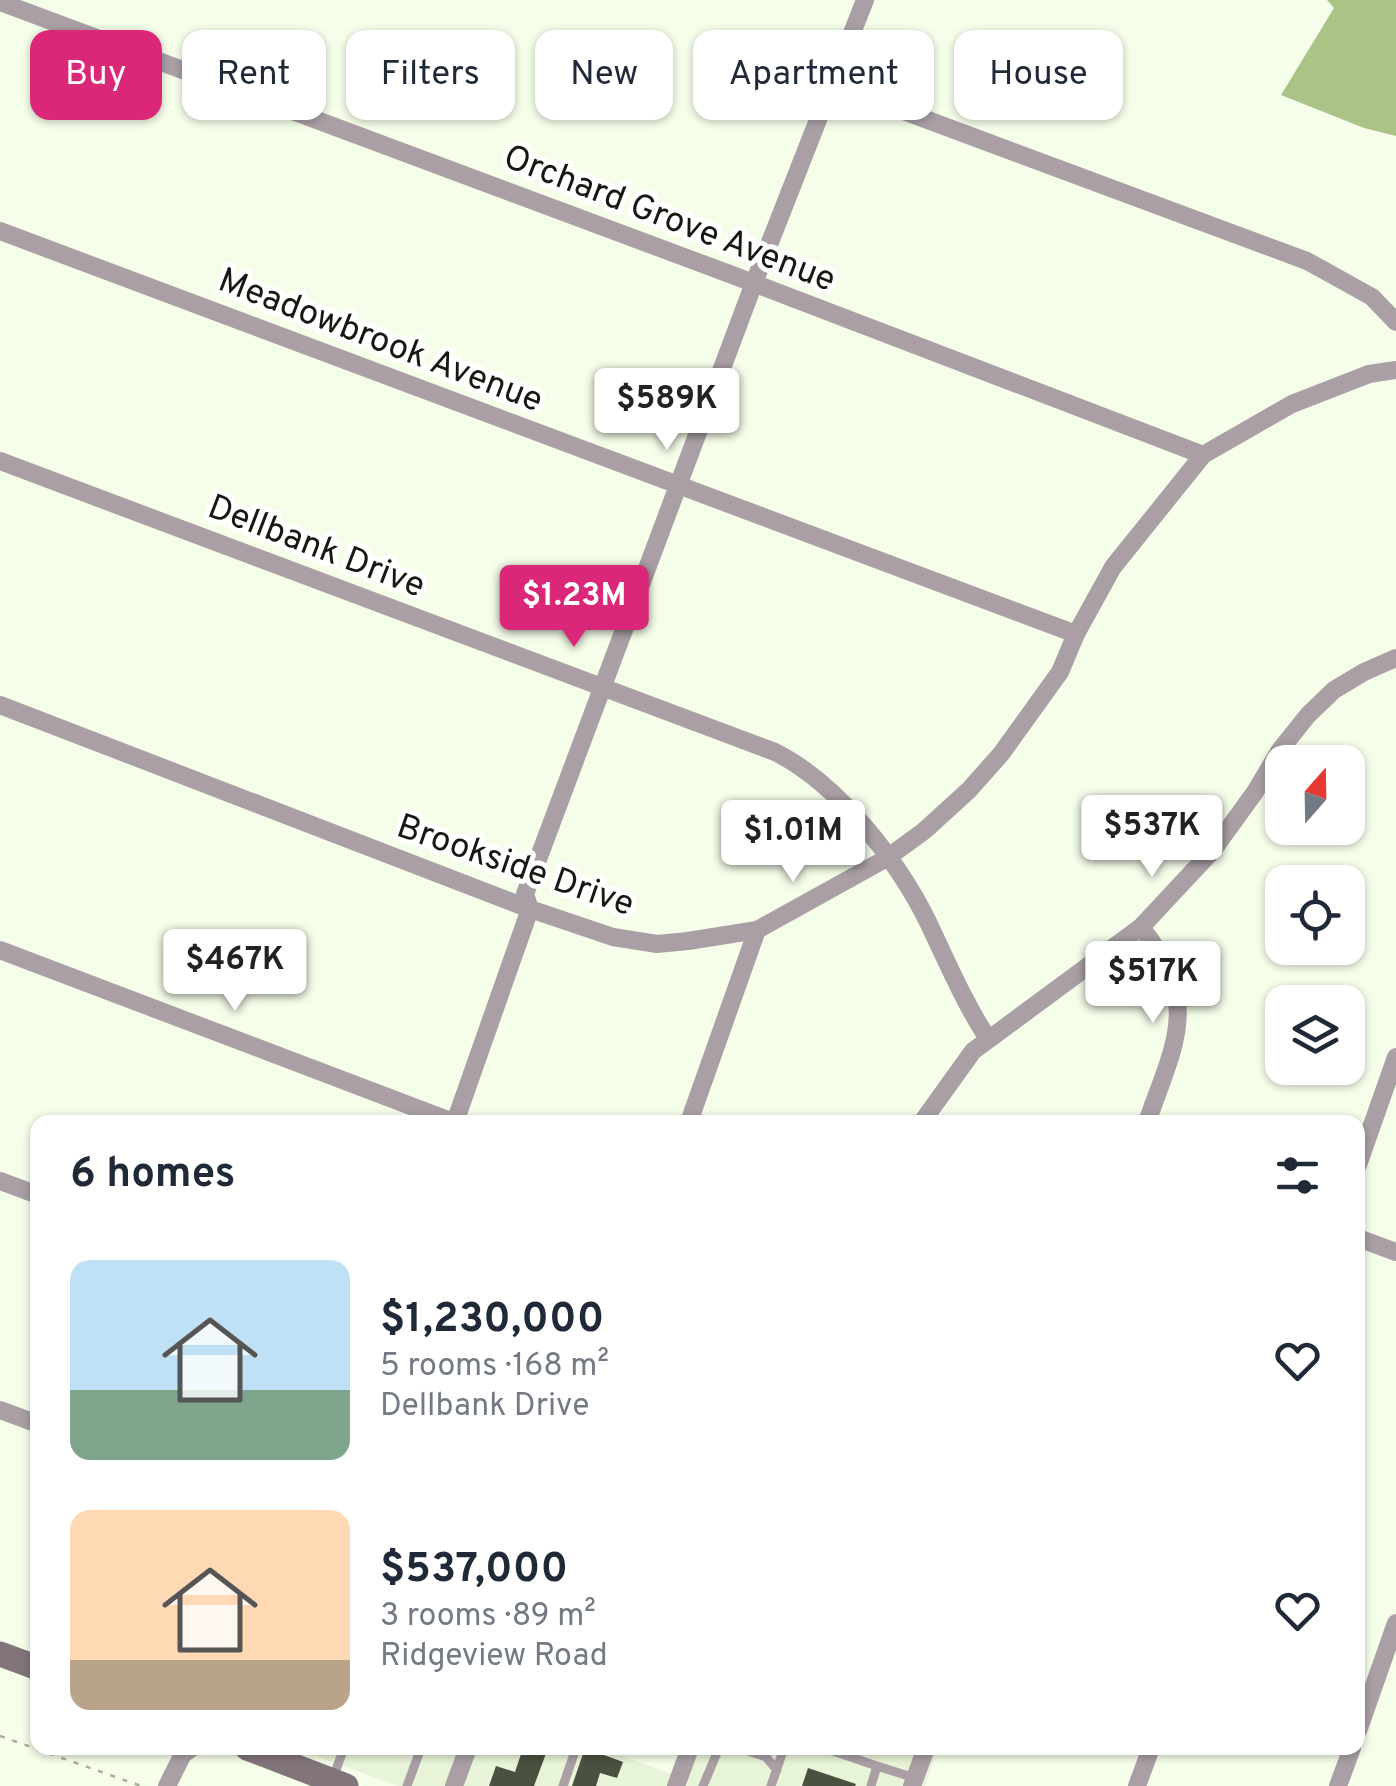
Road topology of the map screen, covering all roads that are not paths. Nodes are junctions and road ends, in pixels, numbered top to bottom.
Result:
1 (864, 0) edge
2 (0, 2) edge
3 (852, 30) edge
4 (817, 120) edge
5 (928, 120) edge
6 (0, 231) edge
7 (754, 283) junction
8 (1396, 322) edge
9 (1396, 370) edge
10 (1202, 455) junction
11 (0, 461) edge
12 (680, 486) junction
13 (1076, 634) junction
14 (1396, 658) edge
15 (604, 688) junction
16 (0, 705) edge
17 (887, 858) junction
18 (530, 910) junction
19 (1141, 927) junction
20 (757, 930) junction
21 (0, 950) edge
22 (988, 1039) junction
23 (1396, 1057) edge
24 (436, 1115) edge
25 (457, 1115) edge
26 (691, 1115) edge
27 (927, 1115) edge
28 (1150, 1115) edge
29 (1365, 1145) edge
30 (0, 1182) edge
31 (30, 1193) edge
32 (1365, 1241) edge
33 (1396, 1252) edge
34 (0, 1410) edge
35 (30, 1421) edge
36 (1396, 1624) edge
37 (0, 1654) edge
38 (30, 1665) edge
39 (1365, 1711) edge
40 (182, 1755) edge
41 (274, 1755) edge
42 (343, 1755) edge
43 (418, 1755) edge
44 (465, 1755) edge
45 (574, 1755) edge
46 (687, 1755) edge
47 (717, 1755) edge
48 (760, 1755) edge
49 (782, 1755) edge
50 (845, 1755) edge
51 (924, 1755) edge
52 (1148, 1755) edge
53 (1349, 1755) edge
54 (877, 1766) junction
55 (778, 1770) junction
56 (914, 1782) edge
57 (339, 1783) edge
58 (167, 1786) edge
59 (407, 1786) edge
60 (454, 1786) edge
61 (563, 1786) edge
62 (676, 1786) edge
63 (703, 1786) edge
64 (771, 1786) edge
65 (870, 1786) edge
66 (1137, 1786) edge
67 (1338, 1786) edge

1 - 3 street
2 - 7 street, Orchard Grove Avenue
4 - 7 street
5 - 8 street
6 - 12 street, Meadowbrook Avenue
7 - 10 street, Orchard Grove Avenue
7 - 12 street
9 - 10 street, Brookside Drive
10 - 13 street, Brookside Drive
11 - 15 street, Dellbank Drive
12 - 13 street, Meadowbrook Avenue
12 - 15 street
13 - 17 street, Brookside Drive
14 - 19 street
15 - 17 street, Dellbank Drive
15 - 18 street
16 - 18 street, Brookside Drive
17 - 20 street, Brookside Drive
17 - 22 street, Dellbank Drive
18 - 20 street, Brookside Drive
18 - 25 street
19 - 22 street
19 - 28 street
20 - 26 street
21 - 24 street
22 - 27 street
23 - 29 street
30 - 31 street
32 - 33 street
34 - 35 street
36 - 39 street
37 - 38 main road
40 - 58 street
41 - 57 main road
42 - 57 lane
43 - 59 lane
44 - 60 street
45 - 61 lane
46 - 62 street
47 - 63 lane
48 - 55 lane
49 - 55 lane
50 - 54 lane
51 - 56 street
52 - 66 street
53 - 67 street
54 - 56 lane
54 - 65 lane
55 - 64 lane

